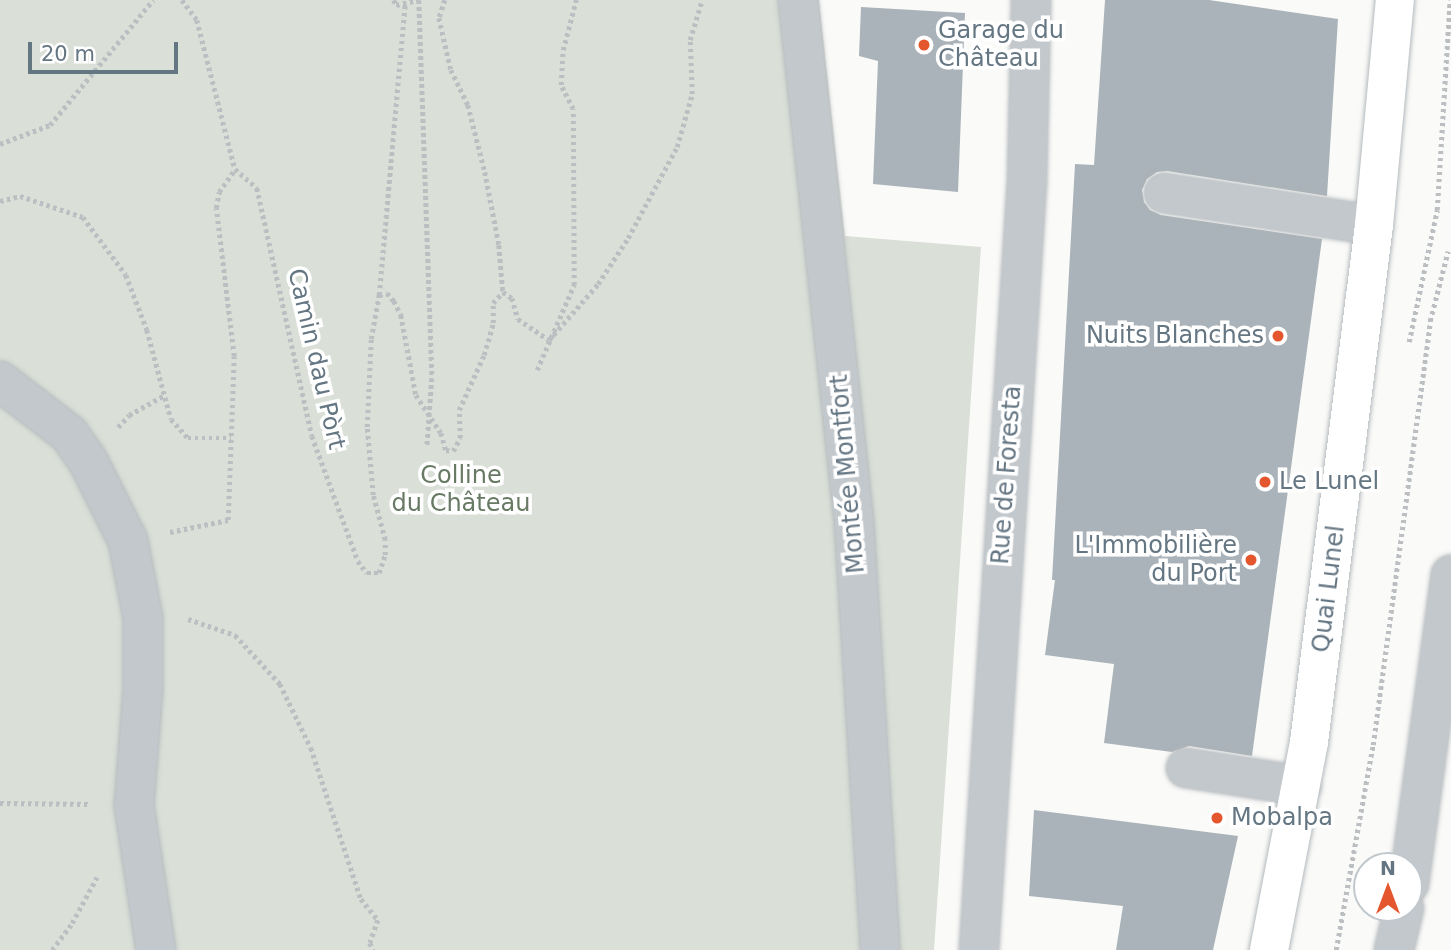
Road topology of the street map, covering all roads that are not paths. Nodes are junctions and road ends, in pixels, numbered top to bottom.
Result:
1 (798, 0) edge
2 (1031, 0) edge
3 (1395, 0) edge
4 (1164, 193) dead end
5 (1374, 225) junction
6 (0, 381) edge
7 (1451, 575) edge
8 (1186, 768) dead end
9 (1301, 786) junction
10 (1436, 806) edge
11 (1420, 852) edge
12 (1401, 922) edge
13 (156, 950) edge
14 (880, 950) edge
15 (979, 950) edge
16 (1269, 950) edge
17 (1394, 950) edge

1 - 14 street, Montée Montfort
2 - 15 street, Rue de Foresta
3 - 5 main road, Quai Lunel
4 - 5 street
5 - 9 main road, Quai Lunel
6 - 13 street
7 - 10 street
8 - 9 street
9 - 16 main road, Quai Lunel
10 - 11 street
12 - 17 street

